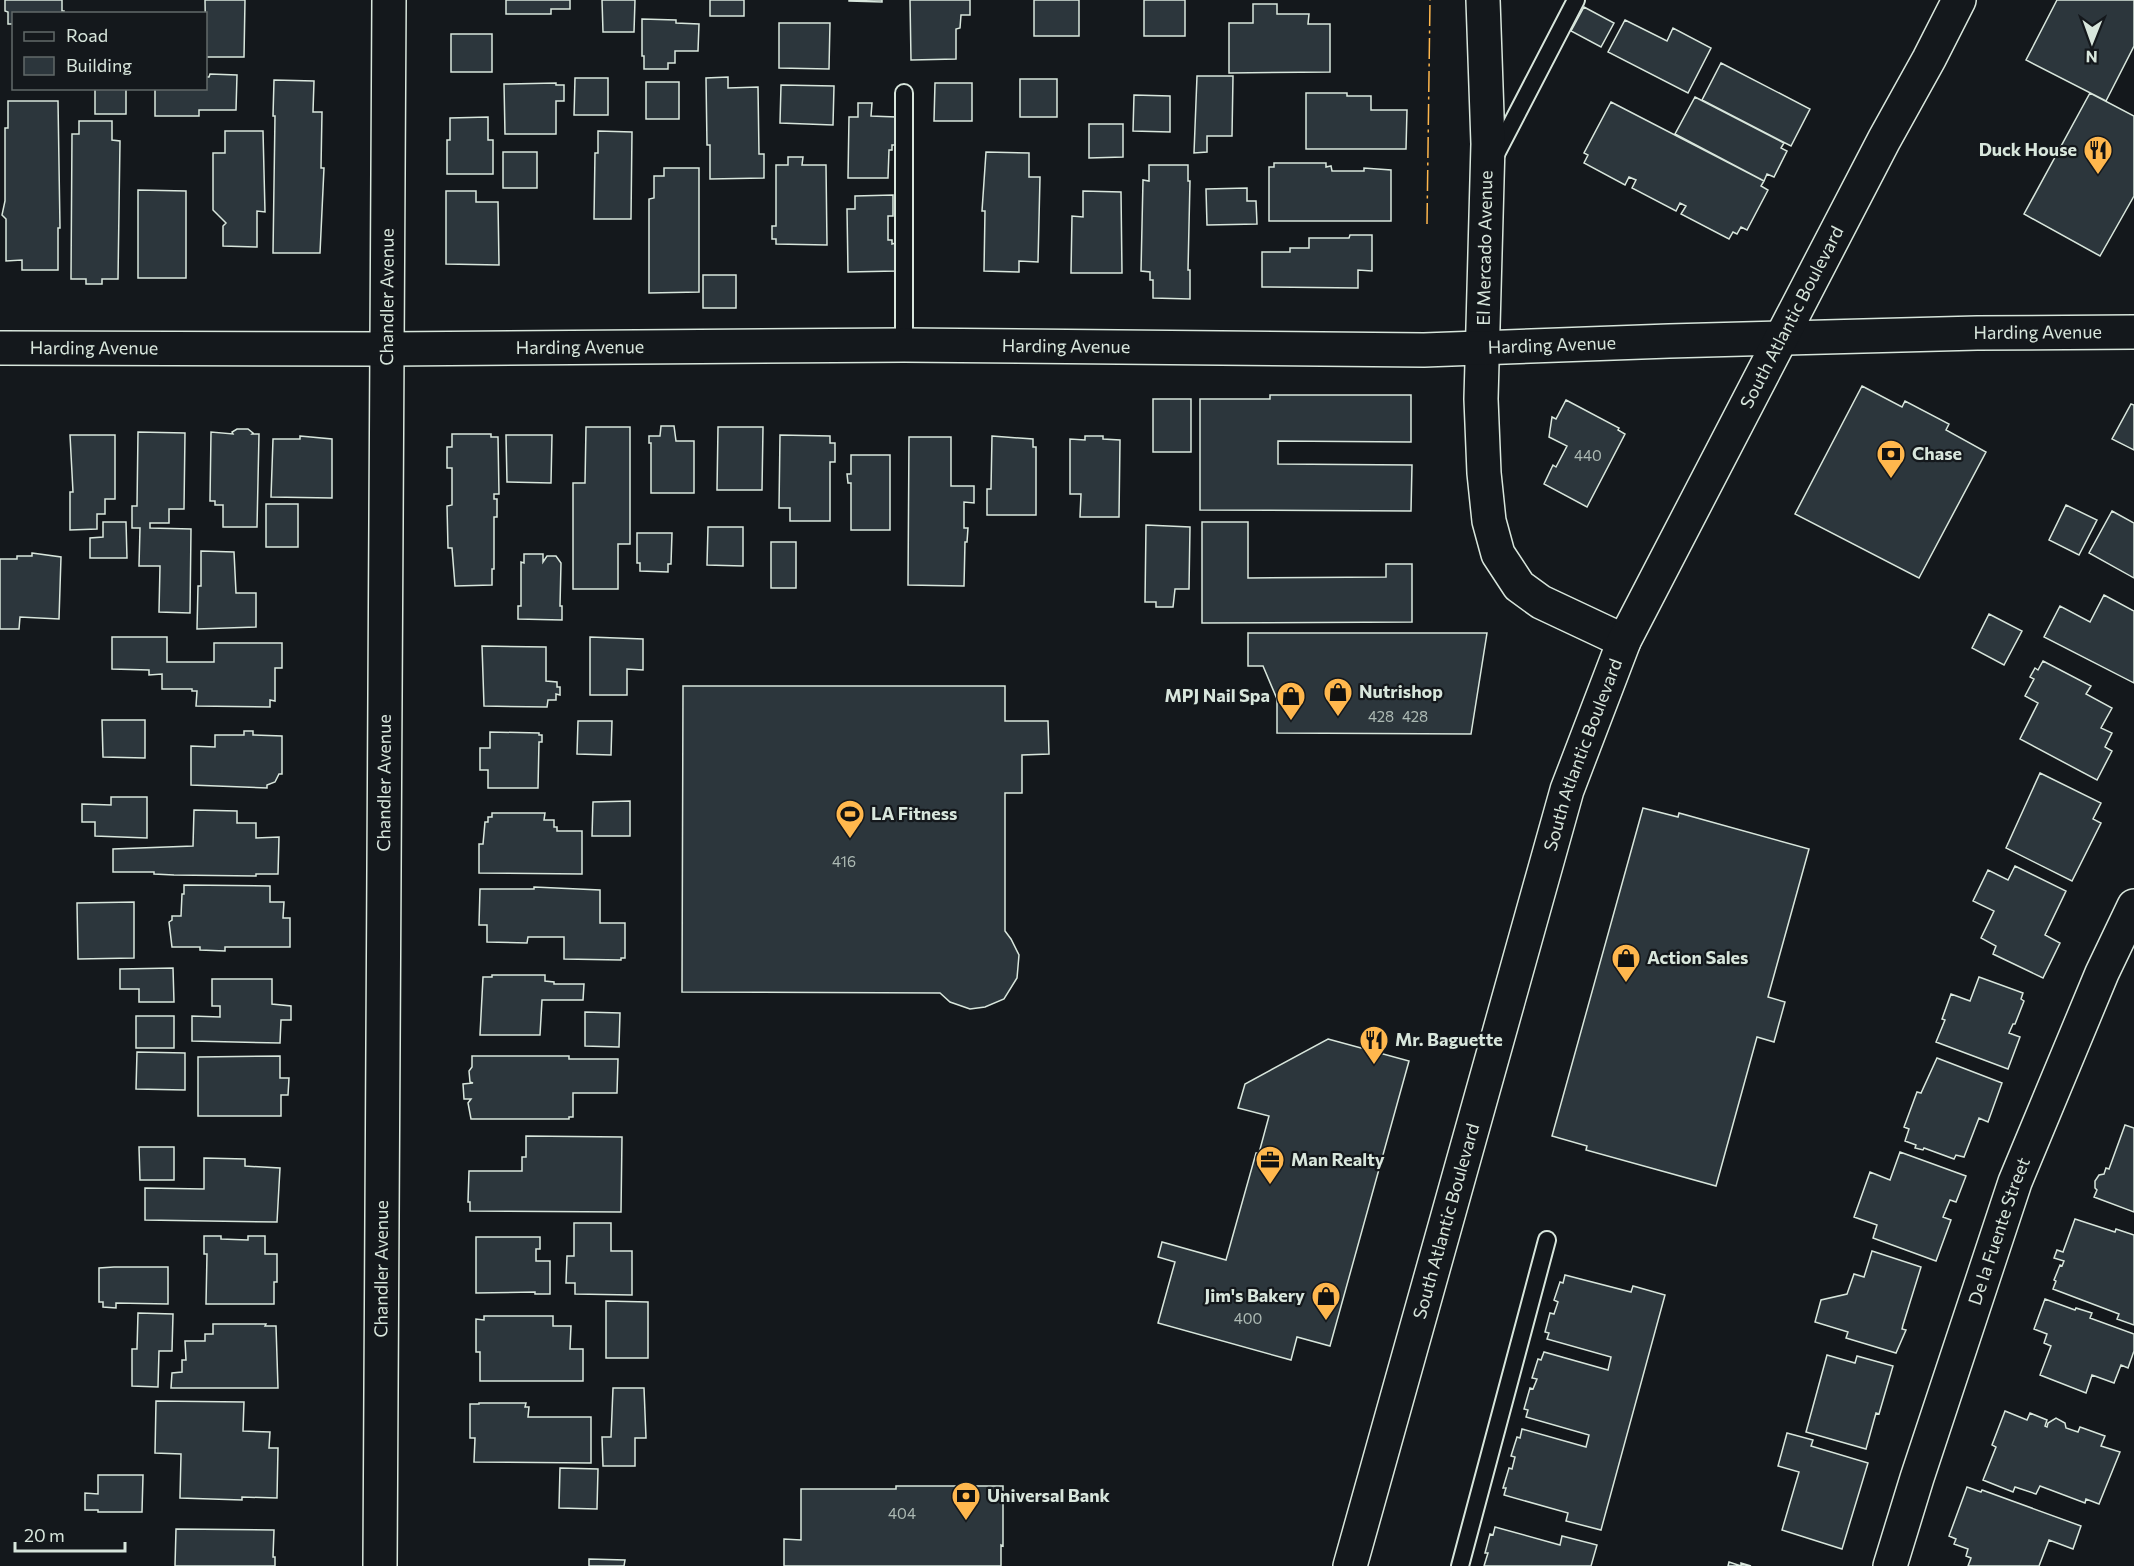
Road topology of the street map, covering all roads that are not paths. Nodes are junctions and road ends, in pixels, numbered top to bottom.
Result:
1 (389, 0) edge
2 (1483, 0) edge
3 (1576, 0) edge
4 (1959, 0) edge
5 (904, 93) dead end
6 (1486, 173) junction
7 (2132, 327) edge
8 (1781, 338) junction
9 (904, 345) junction
10 (0, 348) edge
11 (388, 349) junction
12 (1483, 349) junction
13 (1624, 641) junction
14 (2134, 906) edge
15 (1546, 1240) dead end
16 (380, 1566) edge
17 (1350, 1566) edge
18 (1460, 1566) edge
19 (1890, 1566) edge

1 - 11 street, Chandler Avenue
2 - 6 street, El Mercado Avenue
3 - 6 lane
4 - 8 street, South Atlantic Boulevard
5 - 9 lane
6 - 12 street, El Mercado Avenue
7 - 8 street, Harding Avenue
8 - 12 street, Harding Avenue
8 - 13 street, South Atlantic Boulevard
9 - 11 street, Harding Avenue
9 - 12 street, Harding Avenue
10 - 11 street, Harding Avenue
11 - 16 street, Chandler Avenue
12 - 13 street, El Mercado Avenue
13 - 17 street, South Atlantic Boulevard
14 - 19 street, De la Fuente Street
15 - 18 lane

